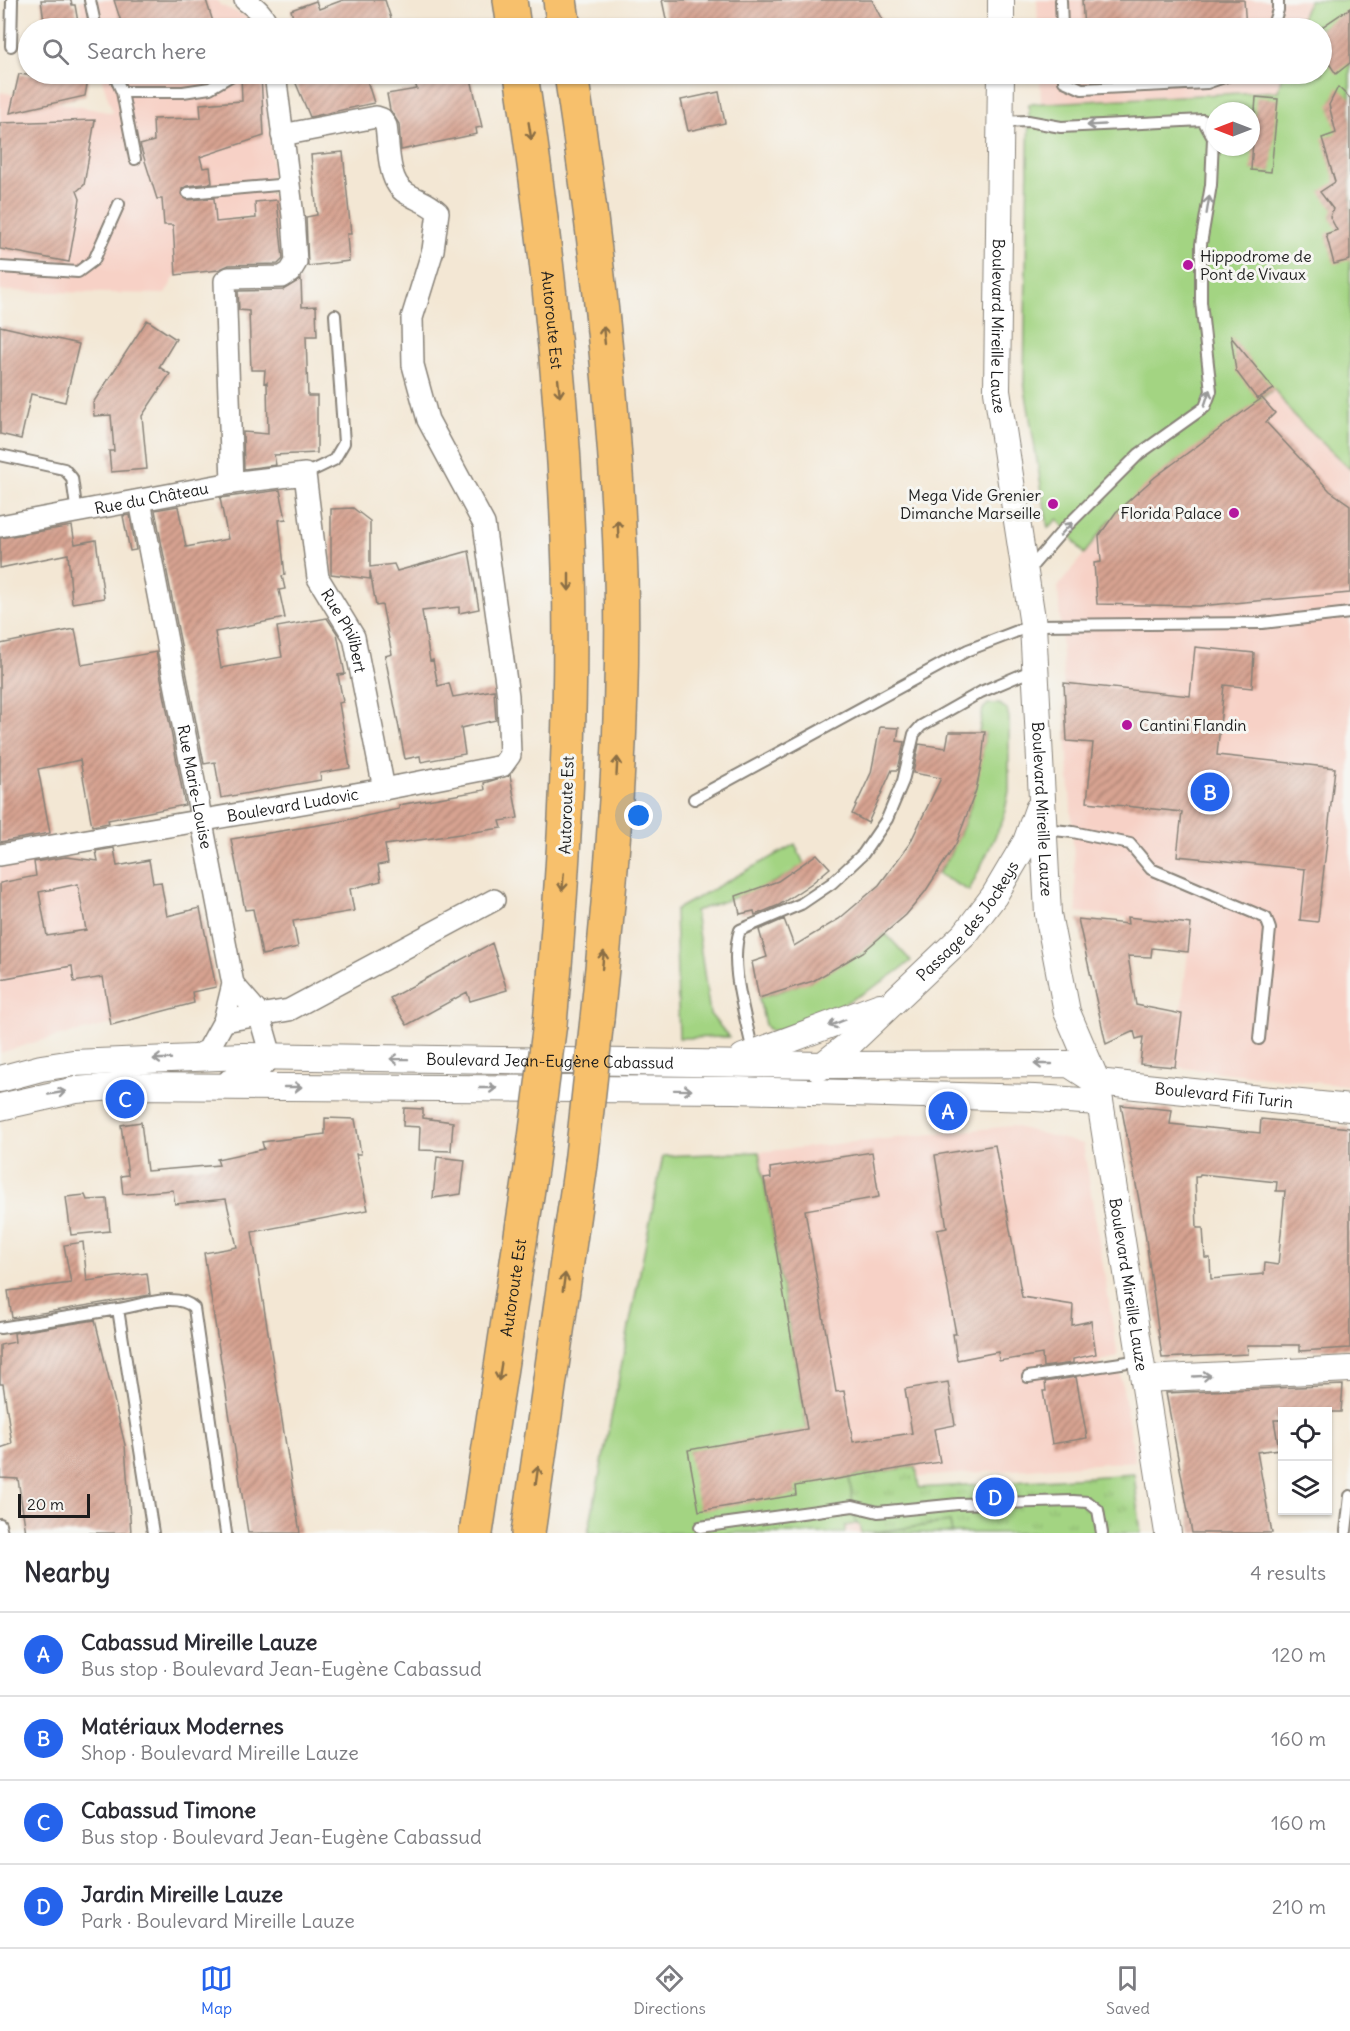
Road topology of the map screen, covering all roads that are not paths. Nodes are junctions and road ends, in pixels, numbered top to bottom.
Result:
1 (12, 0) edge
2 (90, 0) edge
3 (245, 0) edge
4 (510, 0) edge
5 (560, 0) edge
6 (1001, 0) edge
7 (1061, 0) edge
8 (1278, 0) edge
9 (94, 18) edge
10 (264, 18) edge
11 (513, 18) edge
12 (563, 18) edge
13 (1001, 18) edge
14 (1062, 18) edge
15 (1275, 18) edge
16 (11, 46) dead end
17 (118, 84) edge
18 (217, 84) edge
19 (276, 84) edge
20 (522, 84) edge
21 (572, 84) edge
22 (1001, 84) edge
23 (1071, 84) edge
24 (1186, 84) edge
25 (122, 92) junction
26 (1000, 122) junction
27 (282, 135) junction
28 (135, 159) dead end
29 (289, 184) junction
30 (188, 194) dead end
31 (119, 204) dead end
32 (0, 267) edge
33 (335, 315) dead end
34 (0, 455) edge
35 (305, 474) junction
36 (232, 483) junction
37 (140, 501) junction
38 (77, 514) junction
39 (0, 526) edge
40 (1027, 573) junction
41 (1350, 613) edge
42 (1033, 625) junction
43 (1035, 669) junction
44 (384, 789) junction
45 (1042, 797) junction
46 (694, 799) dead end
47 (200, 820) junction
48 (1044, 829) junction
49 (0, 855) edge
50 (494, 900) dead end
51 (233, 984) junction
52 (891, 1001) junction
53 (259, 1014) junction
54 (224, 1021) junction
55 (1259, 1040) dead end
56 (753, 1053) junction
57 (271, 1056) junction
58 (191, 1058) junction
59 (728, 1062) junction
60 (826, 1065) junction
61 (0, 1079) edge
62 (192, 1087) junction
63 (734, 1090) junction
64 (1098, 1092) junction
65 (0, 1107) edge
66 (1350, 1108) edge
67 (118, 1309) junction
68 (0, 1328) edge
69 (1142, 1369) junction
70 (1350, 1369) edge
71 (1028, 1377) dead end
72 (1350, 1496) edge
73 (0, 1524) edge
74 (700, 1527) dead end
75 (1346, 1531) dead end
76 (2, 1533) edge
77 (153, 1533) edge
78 (226, 1533) edge
79 (476, 1533) edge
80 (528, 1533) edge
81 (1102, 1533) edge
82 (1168, 1533) edge

1 - 16 lane
2 - 9 lane
3 - 10 street
4 - 11 highway
5 - 12 highway
6 - 13 street
7 - 14 lane
8 - 15 lane
17 - 25 lane
18 - 25 lane
19 - 27 street
20 -> 79 highway, Autoroute Est, bridge
80 -> 21 highway, bridge
22 - 26 street, Boulevard Mireille Lauze
23 - 24 lane
25 - 28 lane
26 - 40 street, Boulevard Mireille Lauze
40 -> 26 lane
27 - 29 street
27 - 44 street, Boulevard Ludovic
29 - 30 lane
29 - 36 street
31 - 32 lane
33 - 35 lane
34 - 38 lane
35 - 36 street, Rue du Château
35 - 44 street, Rue Philibert
36 - 37 street, Rue du Château
37 - 38 street, Rue du Château
37 - 47 street, Rue Marie-Louise
38 - 39 street, Rue du Château
40 - 42 street, Boulevard Mireille Lauze
41 - 42 lane
42 - 43 street, Boulevard Mireille Lauze
42 - 46 lane
43 - 45 street, Boulevard Mireille Lauze
43 - 56 lane
44 - 47 street, Boulevard Ludovic
45 - 48 street, Boulevard Mireille Lauze
45 - 52 street, Passage des Jockeys
47 - 49 street, Boulevard Ludovic
47 - 51 street, Rue Marie-Louise
48 - 55 lane
48 - 64 street, Boulevard Mireille Lauze
50 - 53 street
51 - 53 street
51 - 54 street, Rue Marie-Louise
52 -> 56 street, Passage des Jockeys
52 - 60 street, Passage des Jockeys
53 - 54 street
53 - 57 street
54 - 58 street, Rue Marie-Louise
56 - 59 street, Passage des Jockeys
57 - 58 street, Boulevard Jean-Eugène Cabassud
59 -> 57 street, Boulevard Jean-Eugène Cabassud
57 - 62 street
58 -> 61 street, Boulevard Jean-Eugène Cabassud
59 - 60 street, Boulevard Jean-Eugène Cabassud
60 - 63 street, Passage des Jockeys
64 -> 60 street, Boulevard Jean-Eugène Cabassud
62 -> 63 street, Boulevard Jean-Eugène Cabassud
65 -> 62 street, Boulevard Jean-Eugène Cabassud
63 - 64 street, Boulevard Jean-Eugène Cabassud
64 - 66 street, Boulevard Fifi Turin
64 - 69 street, Boulevard Mireille Lauze
67 - 68 lane
67 - 77 lane
67 - 78 lane
69 -> 70 street
69 - 71 lane
69 - 82 street, Boulevard Mireille Lauze
72 - 75 lane
73 - 76 lane
74 - 81 lane

